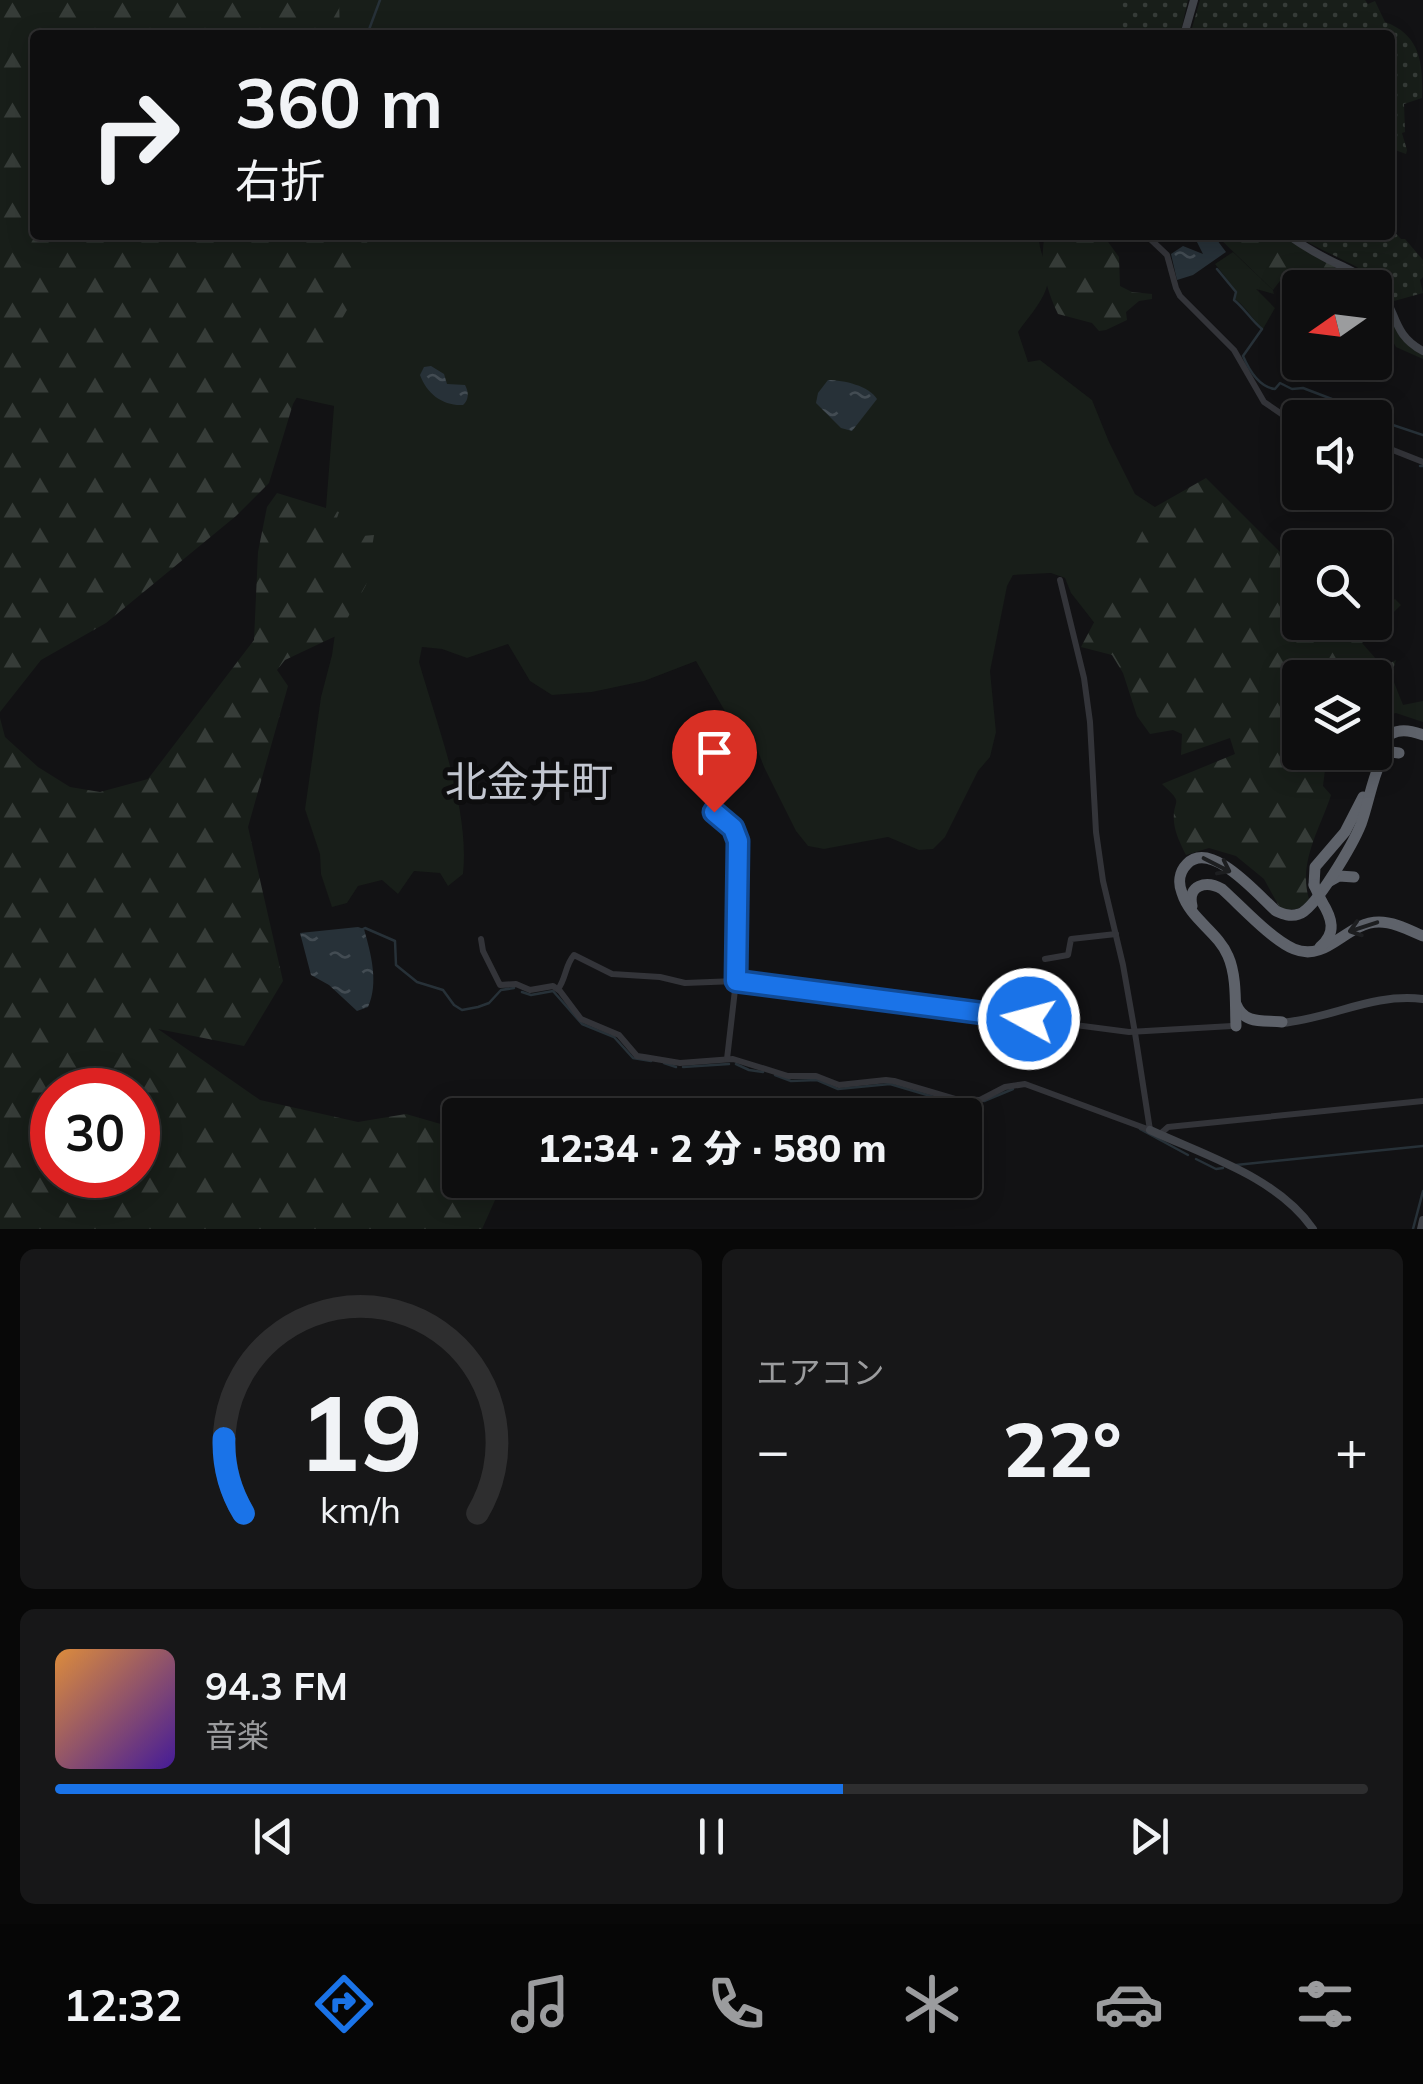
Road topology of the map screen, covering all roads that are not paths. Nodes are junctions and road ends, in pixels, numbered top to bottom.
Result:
1 (1194, 0) edge
2 (1185, 30) edge
3 (1151, 240) edge
4 (1296, 240) edge
5 (1423, 351) edge
6 (1282, 414) edge
7 (1392, 450) edge
8 (1423, 462) edge
9 (1060, 580) dead end
10 (1423, 736) edge
11 (1399, 754) dead end
12 (727, 767) dead end
13 (1354, 877) dead end
14 (1320, 884) junction
15 (1198, 920) junction
16 (1116, 934) junction
17 (1423, 936) edge
18 (480, 939) dead end
19 (1307, 952) junction
20 (1045, 960) dead end
21 (736, 981) junction
22 (558, 989) junction
23 (1423, 998) edge
24 (1234, 1000) junction
25 (1282, 1022) junction
26 (1234, 1026) junction
27 (1136, 1032) junction
28 (726, 1059) junction
29 (1423, 1101) edge
30 (1154, 1132) junction
31 (1423, 1220) edge
32 (1314, 1229) edge
33 (1421, 1229) edge

1 - 2 street
3 - 6 street
4 - 5 street
7 - 8 street
9 - 16 street
10 - 14 highway
11 - 14 highway
12 - 21 street
13 - 14 highway
15 -> 14 highway
14 - 19 highway, bridge
15 - 19 highway
15 - 24 highway
16 - 20 street
16 - 27 street
17 -> 19 highway
18 - 22 street
21 - 22 street
21 - 27 street
21 - 28 street
22 - 28 street
23 - 25 street
24 - 25 highway
24 - 26 highway
25 - 26 street
26 - 27 street
27 - 30 street
28 - 30 street
29 - 30 street
30 - 32 street
31 - 33 street

